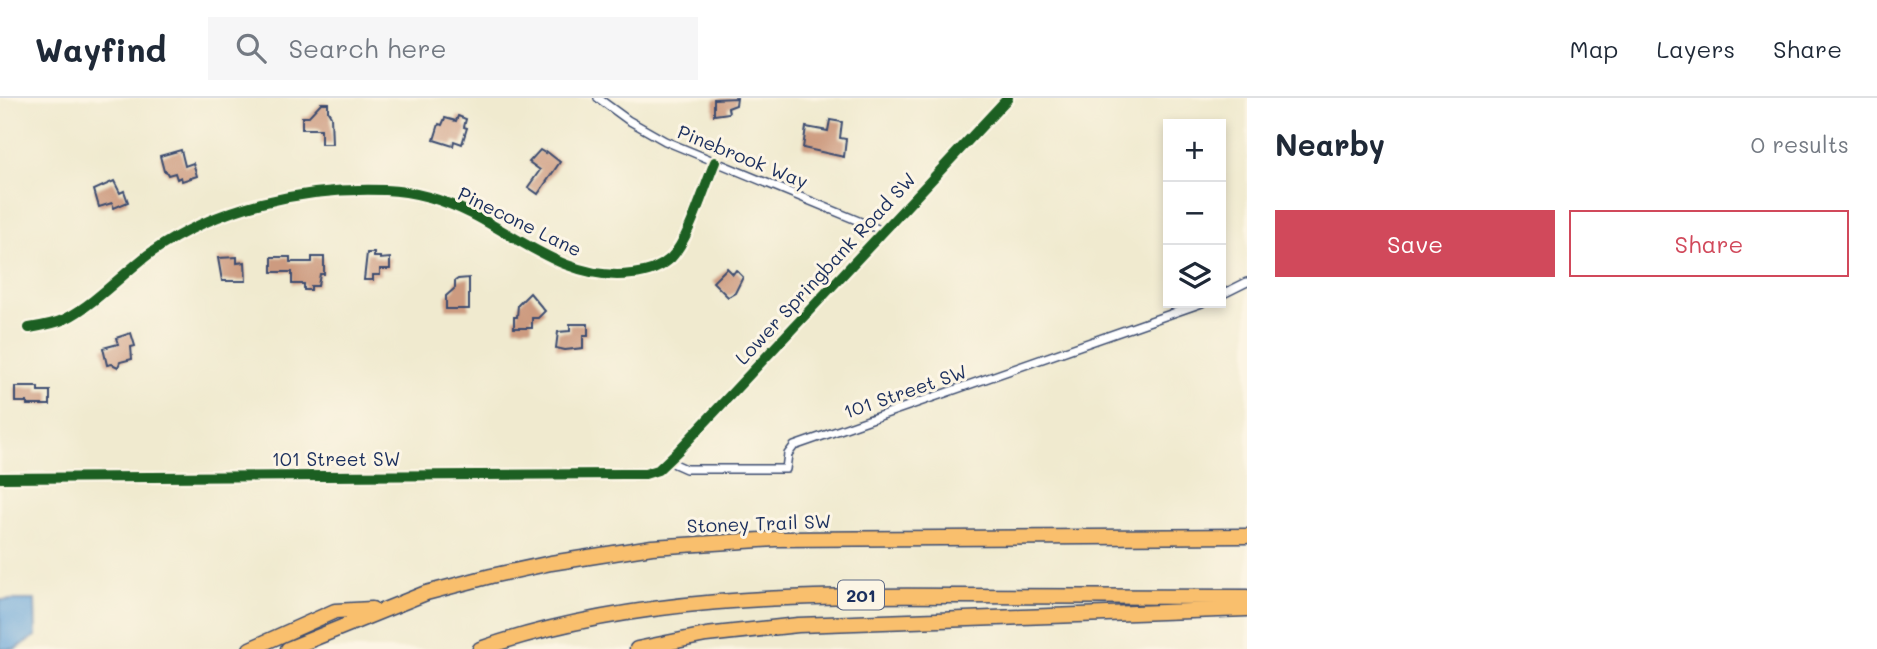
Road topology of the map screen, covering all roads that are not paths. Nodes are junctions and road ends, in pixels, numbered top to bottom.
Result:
1 (598, 98) edge
2 (1008, 98) edge
3 (715, 162) junction
4 (883, 231) junction
5 (1247, 282) edge
6 (1226, 292) edge
7 (1188, 308) edge
8 (29, 328) dead end
9 (668, 461) junction
10 (0, 478) edge
11 (1247, 536) edge
12 (1247, 597) edge
13 (384, 609) junction
14 (1247, 609) edge
15 (250, 649) edge
16 (288, 649) edge
17 (480, 649) edge
18 (637, 649) edge

1 - 3 street, Pinebrook Way
2 - 4 street, Lower Springbank Road SW
3 - 4 street, Pinebrook Way
3 - 8 street, Pinecone Lane
4 - 9 street, Lower Springbank Road SW
5 - 6 street
7 - 9 street, 101 Street SW
9 - 10 street, 101 Street SW
11 - 13 highway, Stoney Trail SW
12 - 17 highway, 201
13 - 15 highway
13 - 16 highway, Stoney Trail SW
14 - 18 highway

